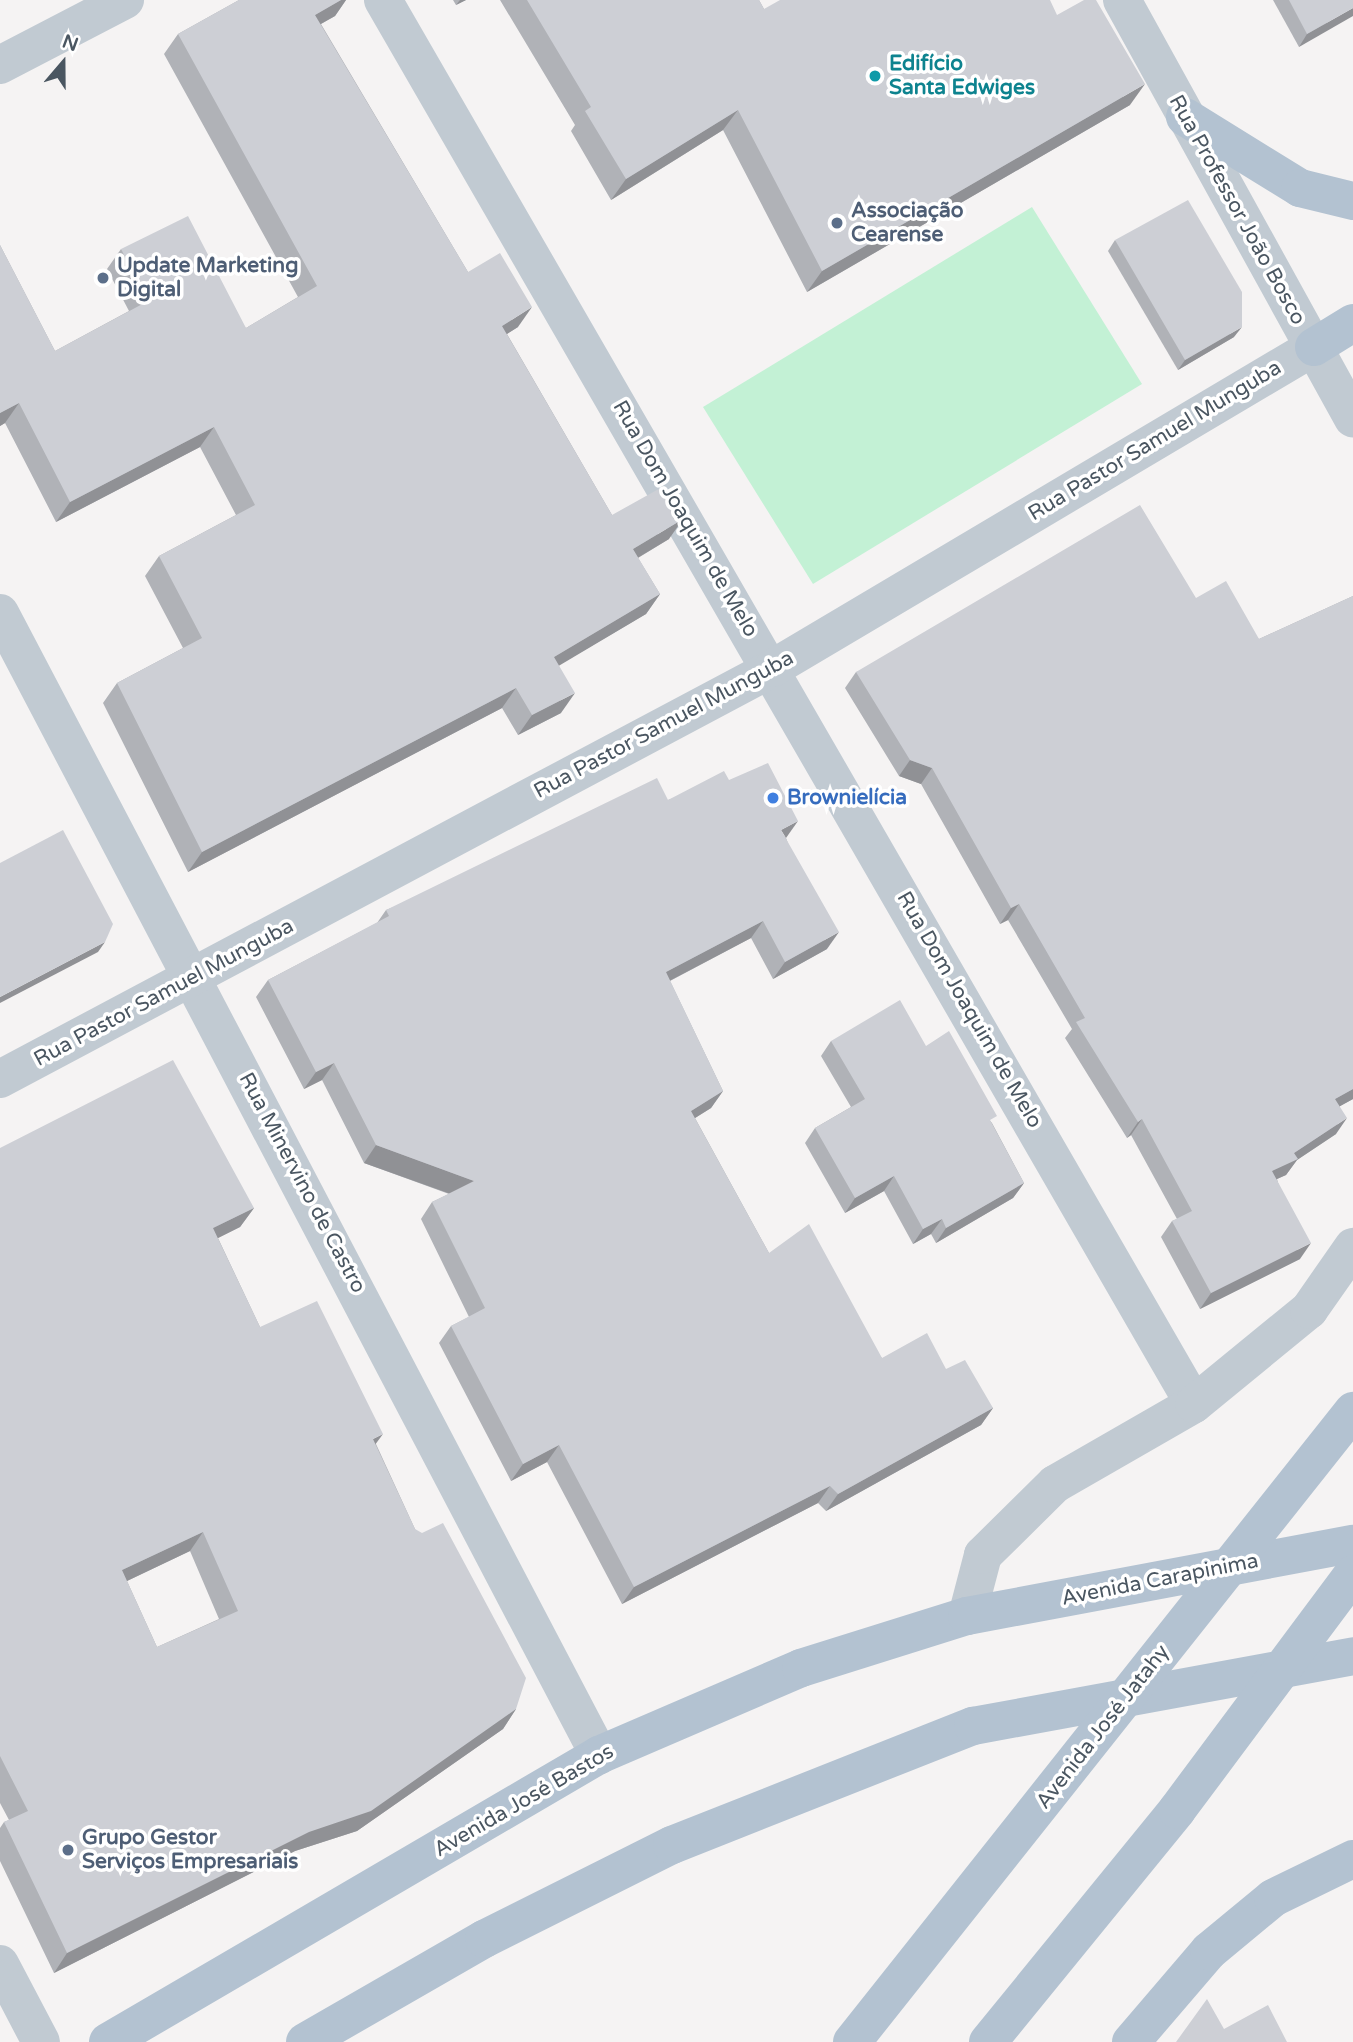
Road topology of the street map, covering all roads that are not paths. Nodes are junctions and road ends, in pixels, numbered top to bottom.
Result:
1 (125, 0) edge
2 (383, 0) edge
3 (1122, 0) edge
4 (0, 65) edge
5 (1185, 117) junction
6 (1353, 201) edge
7 (1353, 323) edge
8 (1314, 346) junction
9 (1353, 419) edge
10 (0, 612) edge
11 (773, 668) junction
12 (194, 977) junction
13 (0, 1079) edge
14 (1353, 1247) edge
15 (1194, 1404) junction
16 (1353, 1411) edge
17 (1353, 1544) edge
18 (1353, 1574) edge
19 (967, 1616) junction
20 (1353, 1656) edge
21 (599, 1755) junction
22 (1353, 1859) edge
23 (0, 1964) edge
24 (41, 2042) edge
25 (108, 2042) edge
26 (304, 2042) edge
27 (852, 2042) edge
28 (988, 2042) edge
29 (1131, 2042) edge

1 - 4 street
2 - 11 street, Rua Dom Joaquim de Melo
3 - 5 street, Rua Professor João Bosco
5 - 6 main road
5 - 8 street, Rua Professor João Bosco
7 - 8 main road
8 - 9 street, Rua Professor João Bosco
8 - 11 street, Rua Pastor Samuel Munguba
10 - 12 street, Rua Minervino de Castro
11 - 12 street, Rua Pastor Samuel Munguba
11 - 15 street, Rua Dom Joaquim de Melo
12 - 13 street, Rua Pastor Samuel Munguba
12 - 21 street, Rua Minervino de Castro
14 - 15 street
15 - 19 street
16 - 27 main road, Avenida José Jatahy
17 - 19 main road, Avenida Carapinima
18 - 28 main road
19 - 21 main road, Avenida José Bastos
20 - 26 main road
21 - 25 main road, Avenida José Bastos
22 - 29 main road
23 - 24 street

